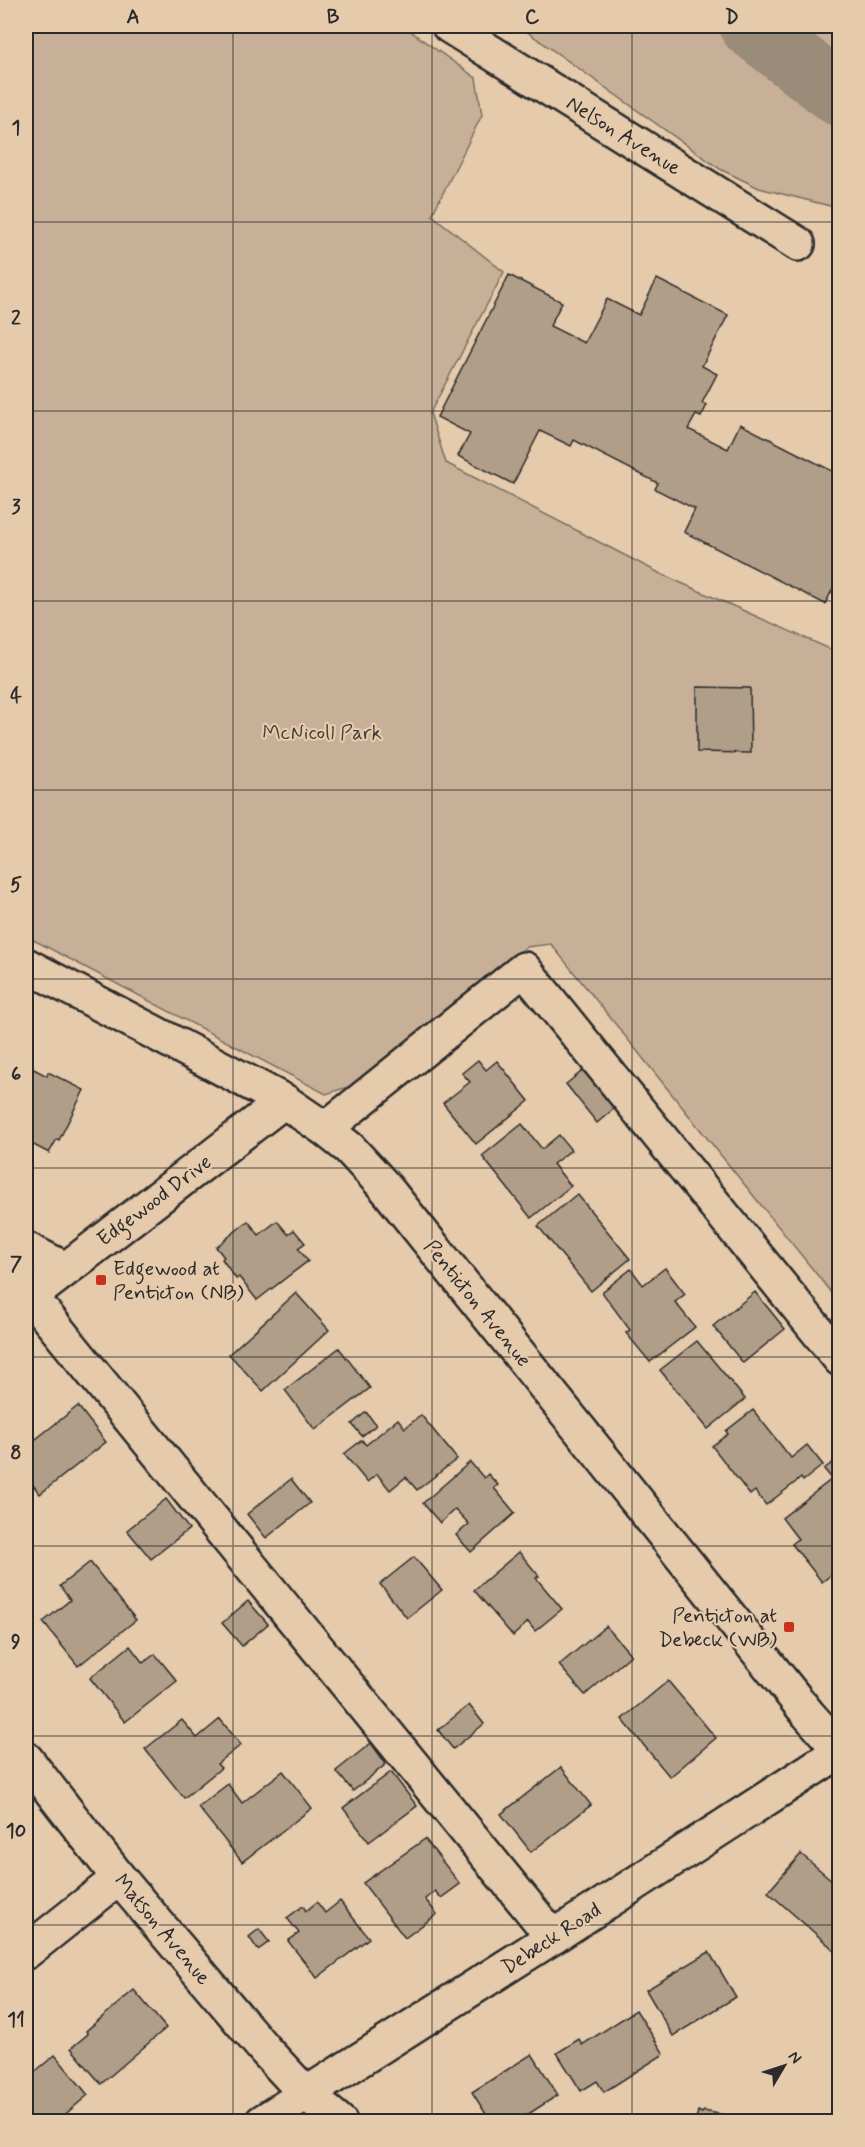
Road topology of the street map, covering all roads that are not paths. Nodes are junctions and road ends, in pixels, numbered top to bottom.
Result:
1 (449, 26) edge
2 (798, 244) dead end
3 (26, 965) edge
4 (284, 1101) junction
5 (325, 1129) junction
6 (26, 1249) edge
7 (65, 1269) junction
8 (28, 1298) edge
9 (840, 1359) edge
10 (840, 1751) edge
11 (26, 1759) edge
12 (119, 1878) junction
13 (553, 1937) junction
14 (26, 1952) edge
15 (306, 2094) junction
16 (262, 2121) edge
17 (340, 2121) edge

1 - 2 street, Nelson Avenue
3 - 4 street, Penticton Avenue
4 - 5 street, Penticton Avenue
4 - 7 street, Edgewood Drive
5 - 9 street
5 - 10 street, Penticton Avenue
6 - 7 street
7 - 8 street, Edgewood Drive
8 - 13 street
10 - 13 street, Debeck Road
11 - 12 street, Matson Avenue
12 - 14 street
12 - 15 street, Matson Avenue
13 - 15 street, Debeck Road
15 - 16 street, Debeck Road
15 - 17 street, Matson Avenue

